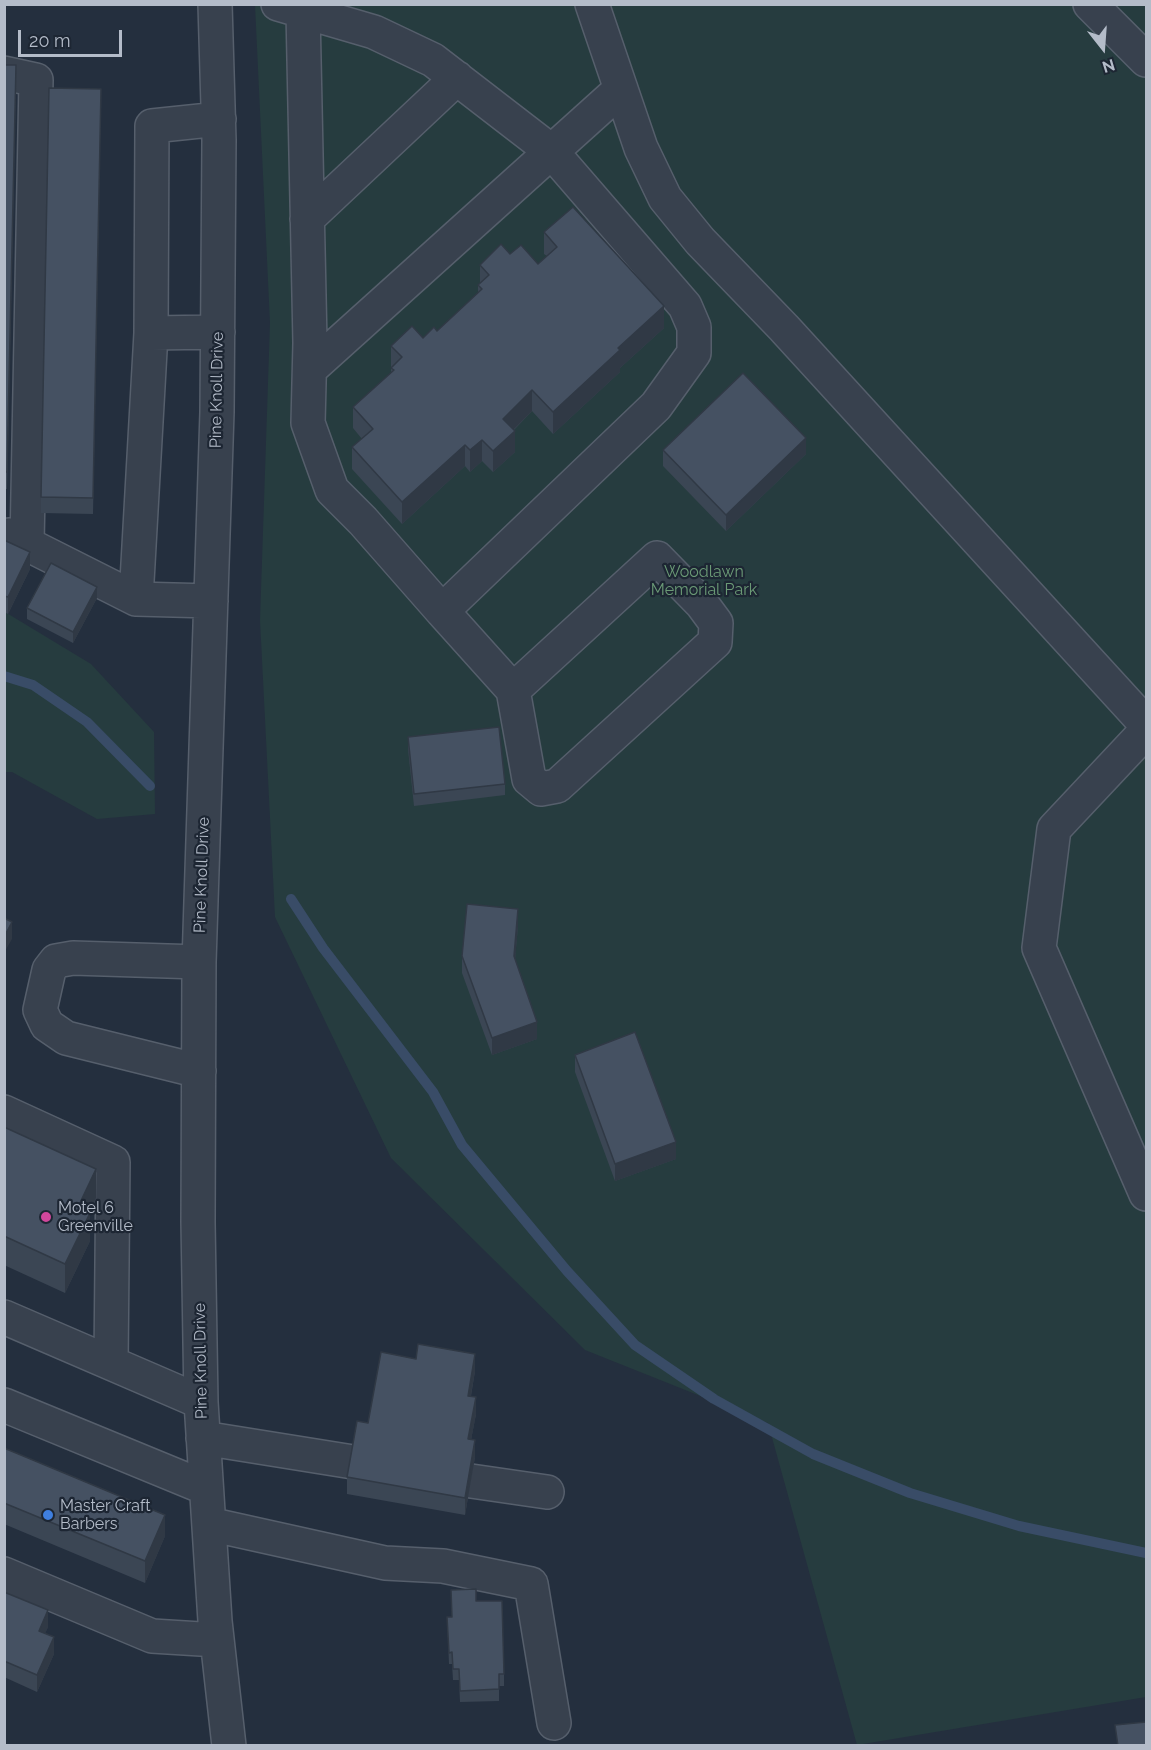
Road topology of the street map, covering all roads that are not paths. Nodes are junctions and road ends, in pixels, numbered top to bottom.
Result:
1 (215, 4) edge
2 (592, 4) edge
3 (1090, 4) edge
4 (291, 8) edge
5 (1146, 60) edge
6 (4, 73) edge
7 (457, 78) junction
8 (621, 90) junction
9 (219, 119) junction
10 (551, 151) junction
11 (308, 219) junction
12 (218, 332) junction
13 (151, 333) junction
14 (310, 369) junction
15 (16, 539) edge
16 (136, 599) junction
17 (211, 600) junction
18 (442, 611) junction
19 (513, 690) junction
20 (1146, 724) edge
21 (1146, 731) edge
22 (199, 962) junction
23 (199, 1071) junction
24 (4, 1112) edge
25 (1146, 1194) edge
26 (4, 1317) edge
27 (111, 1362) junction
28 (201, 1402) junction
29 (4, 1405) edge
30 (203, 1438) junction
31 (353, 1462) edge
32 (471, 1481) edge
33 (206, 1488) junction
34 (547, 1492) dead end
35 (209, 1524) junction
36 (4, 1574) edge
37 (217, 1640) junction
38 (554, 1723) dead end
39 (229, 1746) edge

1 - 9 street, Pine Knoll Drive
2 - 8 street
3 - 5 street
4 - 7 street
4 - 11 street
6 - 15 street
7 - 10 street
7 - 11 street
8 - 10 street
8 - 20 street
9 - 12 street, Pine Knoll Drive
9 - 13 street
10 - 14 street
10 - 18 street
11 - 14 street
12 - 13 street
12 - 17 street, Pine Knoll Drive
13 - 16 street
14 - 18 street
15 - 16 street
16 - 17 street
17 - 22 street, Pine Knoll Drive
18 - 19 street
19 - 19 street
21 - 25 street
22 - 23 street, Pine Knoll Drive
22 - 23 street
23 - 28 street, Pine Knoll Drive
24 - 27 street
26 - 27 street
27 - 28 street
28 - 30 street, Pine Knoll Drive
29 - 33 street
30 - 31 street
30 - 33 street, Pine Knoll Drive
32 - 34 street
33 - 35 street, Pine Knoll Drive
35 - 37 street, Pine Knoll Drive
35 - 38 street
36 - 37 street
37 - 39 street, Pine Knoll Drive

